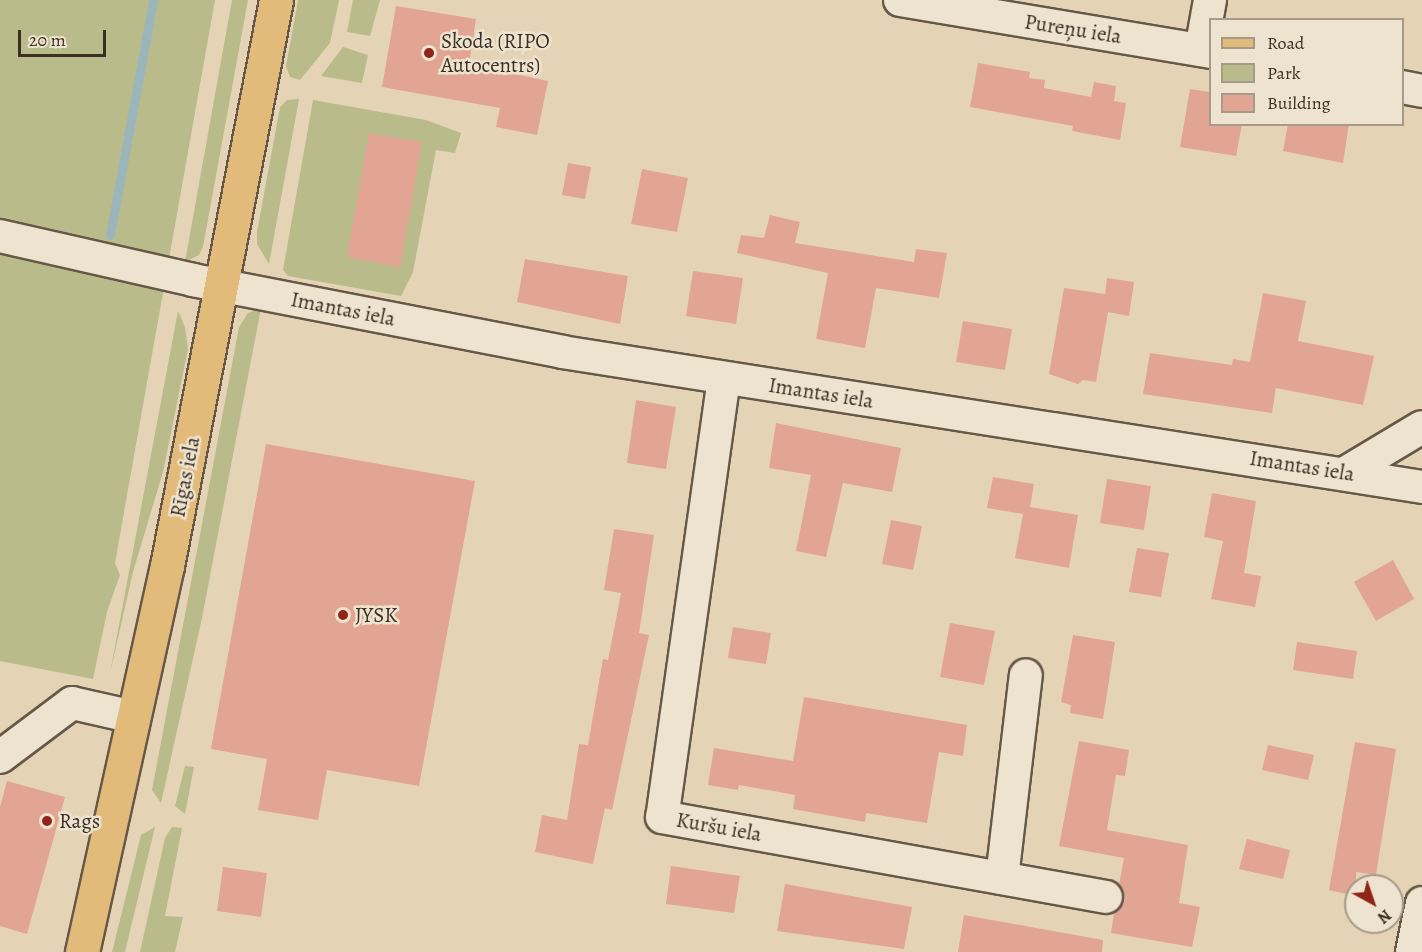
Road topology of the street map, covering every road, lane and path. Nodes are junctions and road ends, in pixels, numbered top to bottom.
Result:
1 (276, 0) edge
2 (900, 0) edge
3 (1210, 0) edge
4 (1206, 51) edge
5 (1404, 87) edge
6 (1422, 91) edge
7 (0, 236) edge
8 (222, 286) junction
9 (724, 378) junction
10 (1422, 428) edge
11 (1347, 472) junction
12 (1422, 487) edge
13 (1026, 675) dead end
14 (134, 717) junction
15 (0, 757) edge
16 (1002, 878) junction
17 (1106, 897) dead end
18 (1422, 903) edge
19 (82, 952) edge
20 (1412, 952) edge

1 - 8 main road, Rīgas iela
2 - 4 street, Pureņu iela
3 - 4 street
5 - 6 street
7 - 8 street, Imantas iela
8 - 9 street, Imantas iela
8 - 14 main road, Rīgas iela
9 - 11 street, Imantas iela
9 - 16 street, Kuršu iela
10 - 11 street
11 - 12 street, Imantas iela
13 - 16 street
14 - 15 street
14 - 19 main road, Rīgas iela
16 - 17 street, Kuršu iela
18 - 20 street

